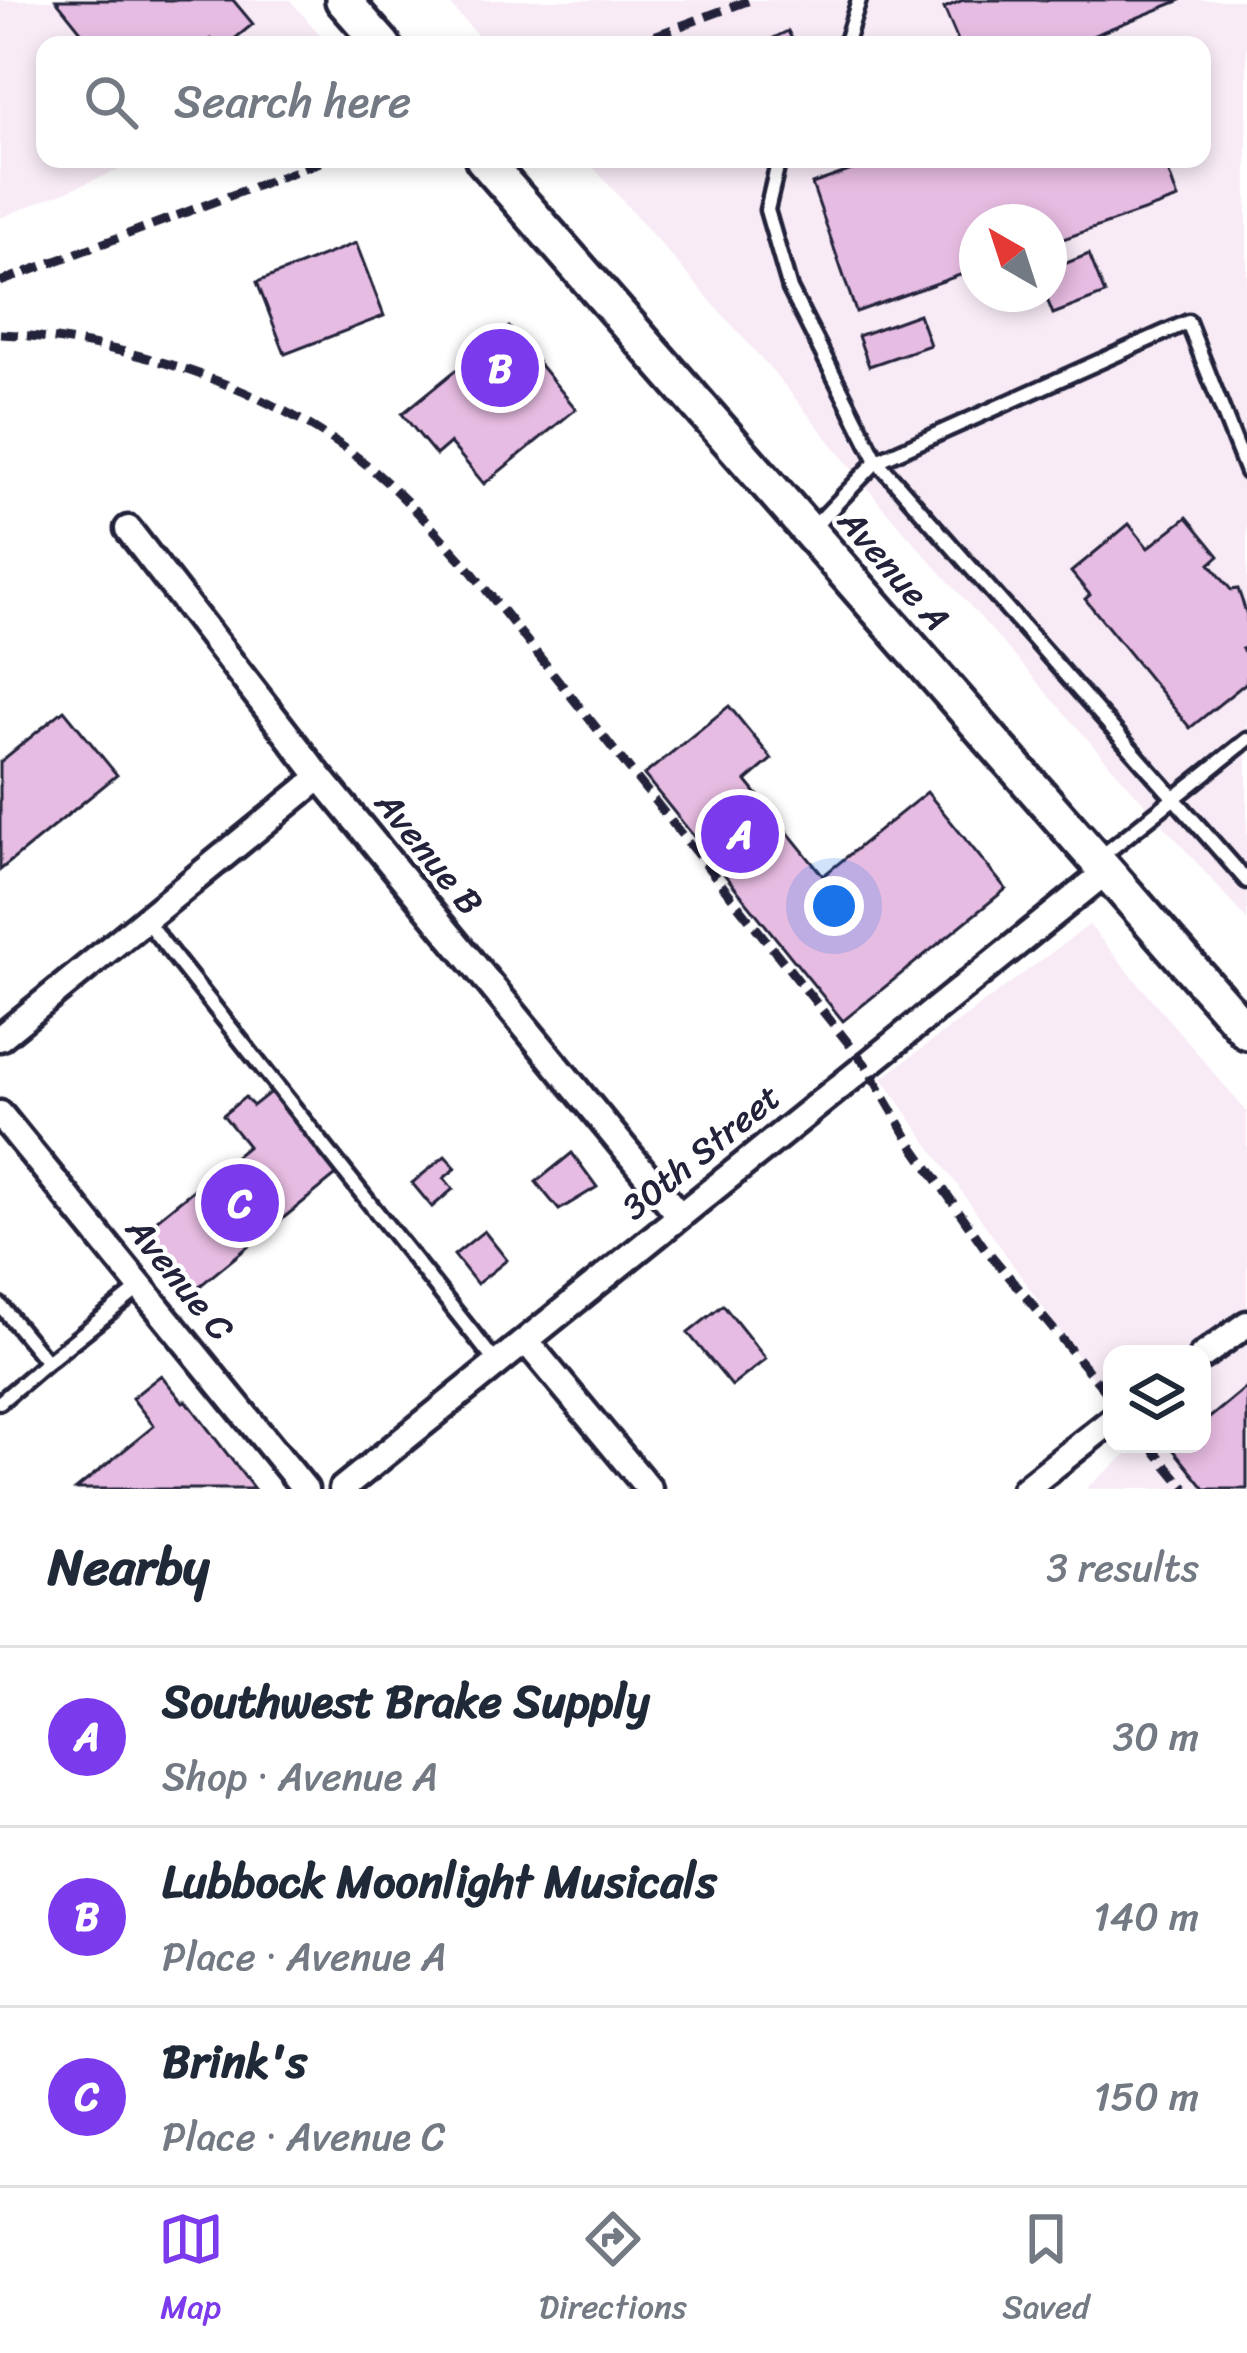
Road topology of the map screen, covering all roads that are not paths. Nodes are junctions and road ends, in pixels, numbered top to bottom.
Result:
1 (343, 0) edge
2 (860, 0) edge
3 (374, 36) edge
4 (848, 36) edge
5 (491, 168) edge
6 (777, 168) edge
7 (877, 461) junction
8 (1247, 472) edge
9 (128, 530) dead end
10 (809, 532) junction
11 (1247, 740) edge
12 (320, 777) junction
13 (1175, 798) junction
14 (1102, 866) junction
15 (1247, 881) edge
16 (145, 920) junction
17 (1247, 1032) edge
18 (0, 1037) edge
19 (0, 1114) edge
20 (680, 1216) junction
21 (141, 1287) junction
22 (0, 1305) edge
23 (1247, 1324) edge
24 (526, 1341) junction
25 (1211, 1350) edge
26 (47, 1362) junction
27 (496, 1364) junction
28 (0, 1402) edge
29 (1103, 1427) edge
30 (304, 1489) edge
31 (342, 1489) edge
32 (649, 1489) edge
33 (1025, 1489) edge

1 - 3 main road
2 - 4 lane
5 - 10 main road, Avenue A
6 - 7 lane
7 - 8 lane
7 - 10 lane
7 - 13 lane
9 - 12 street, Avenue B
10 - 14 main road, Avenue A
11 - 13 lane
12 - 16 street
12 - 20 street, Avenue B
13 - 14 lane
13 - 15 lane
14 - 17 main road, Avenue A
14 - 20 street, 30th Street
16 - 18 street
16 - 27 lane
19 - 21 street, Avenue C
20 - 24 street, 30th Street
21 - 26 lane
21 - 30 street, Avenue C
22 - 26 lane
23 - 25 street
24 - 27 street, 30th Street
24 - 32 street
26 - 28 lane
27 - 31 street, 30th Street
29 - 33 street

